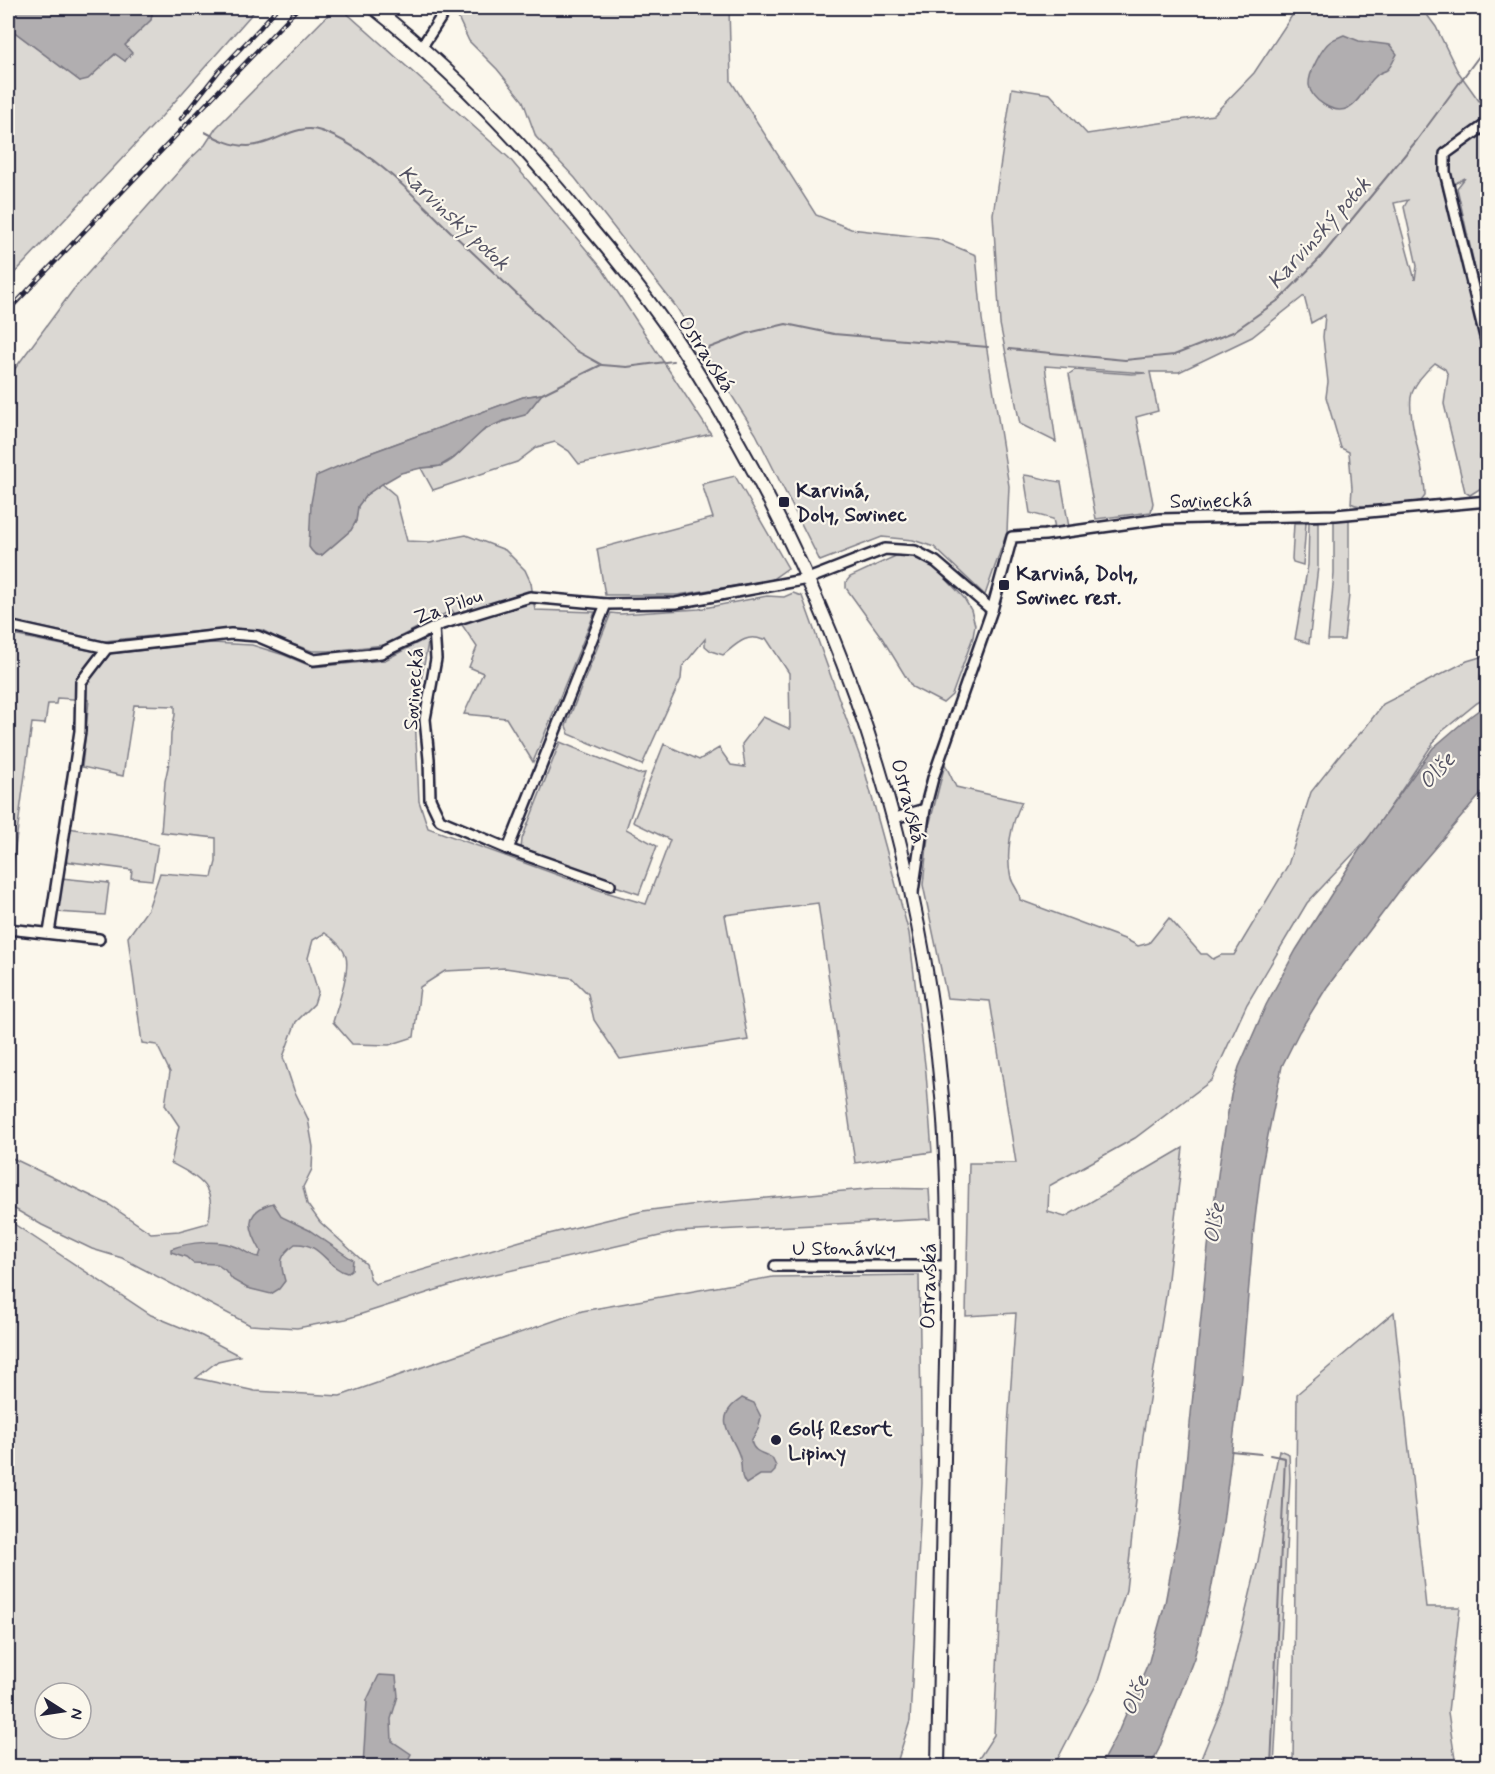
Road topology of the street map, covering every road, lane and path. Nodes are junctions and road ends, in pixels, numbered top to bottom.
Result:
1 (374, 8) edge
2 (447, 8) edge
3 (421, 48) junction
4 (1488, 123) edge
5 (1488, 349) edge
6 (1488, 501) edge
7 (808, 579) junction
8 (606, 604) junction
9 (992, 610) junction
10 (8, 626) edge
11 (434, 628) junction
12 (107, 648) junction
13 (925, 809) junction
14 (895, 818) junction
15 (508, 849) junction
16 (610, 885) dead end
17 (913, 893) junction
18 (8, 929) edge
19 (49, 933) junction
20 (99, 939) dead end
21 (776, 1266) dead end
22 (948, 1266) junction
23 (938, 1767) edge

1 - 3 main road, Ostravská
2 - 3 street
3 - 7 main road, Ostravská
4 - 5 street
6 - 9 street, Sovinecká
7 - 8 street, Za Pilou
7 - 9 street
7 - 14 main road, Ostravská
8 - 11 street, Za Pilou
8 - 15 street
9 - 13 street, Sovinecká
10 - 12 street, Za Pilou
11 - 12 street, Za Pilou
11 - 15 street, Sovinecká
12 - 19 street
13 - 14 street
13 - 17 street, Sovinecká
14 - 17 main road, Ostravská
15 - 16 street, Sovinecká
17 - 22 main road, Ostravská
18 - 19 street
19 - 20 street
21 - 22 street, U Stonávky
22 - 23 main road, Ostravská

